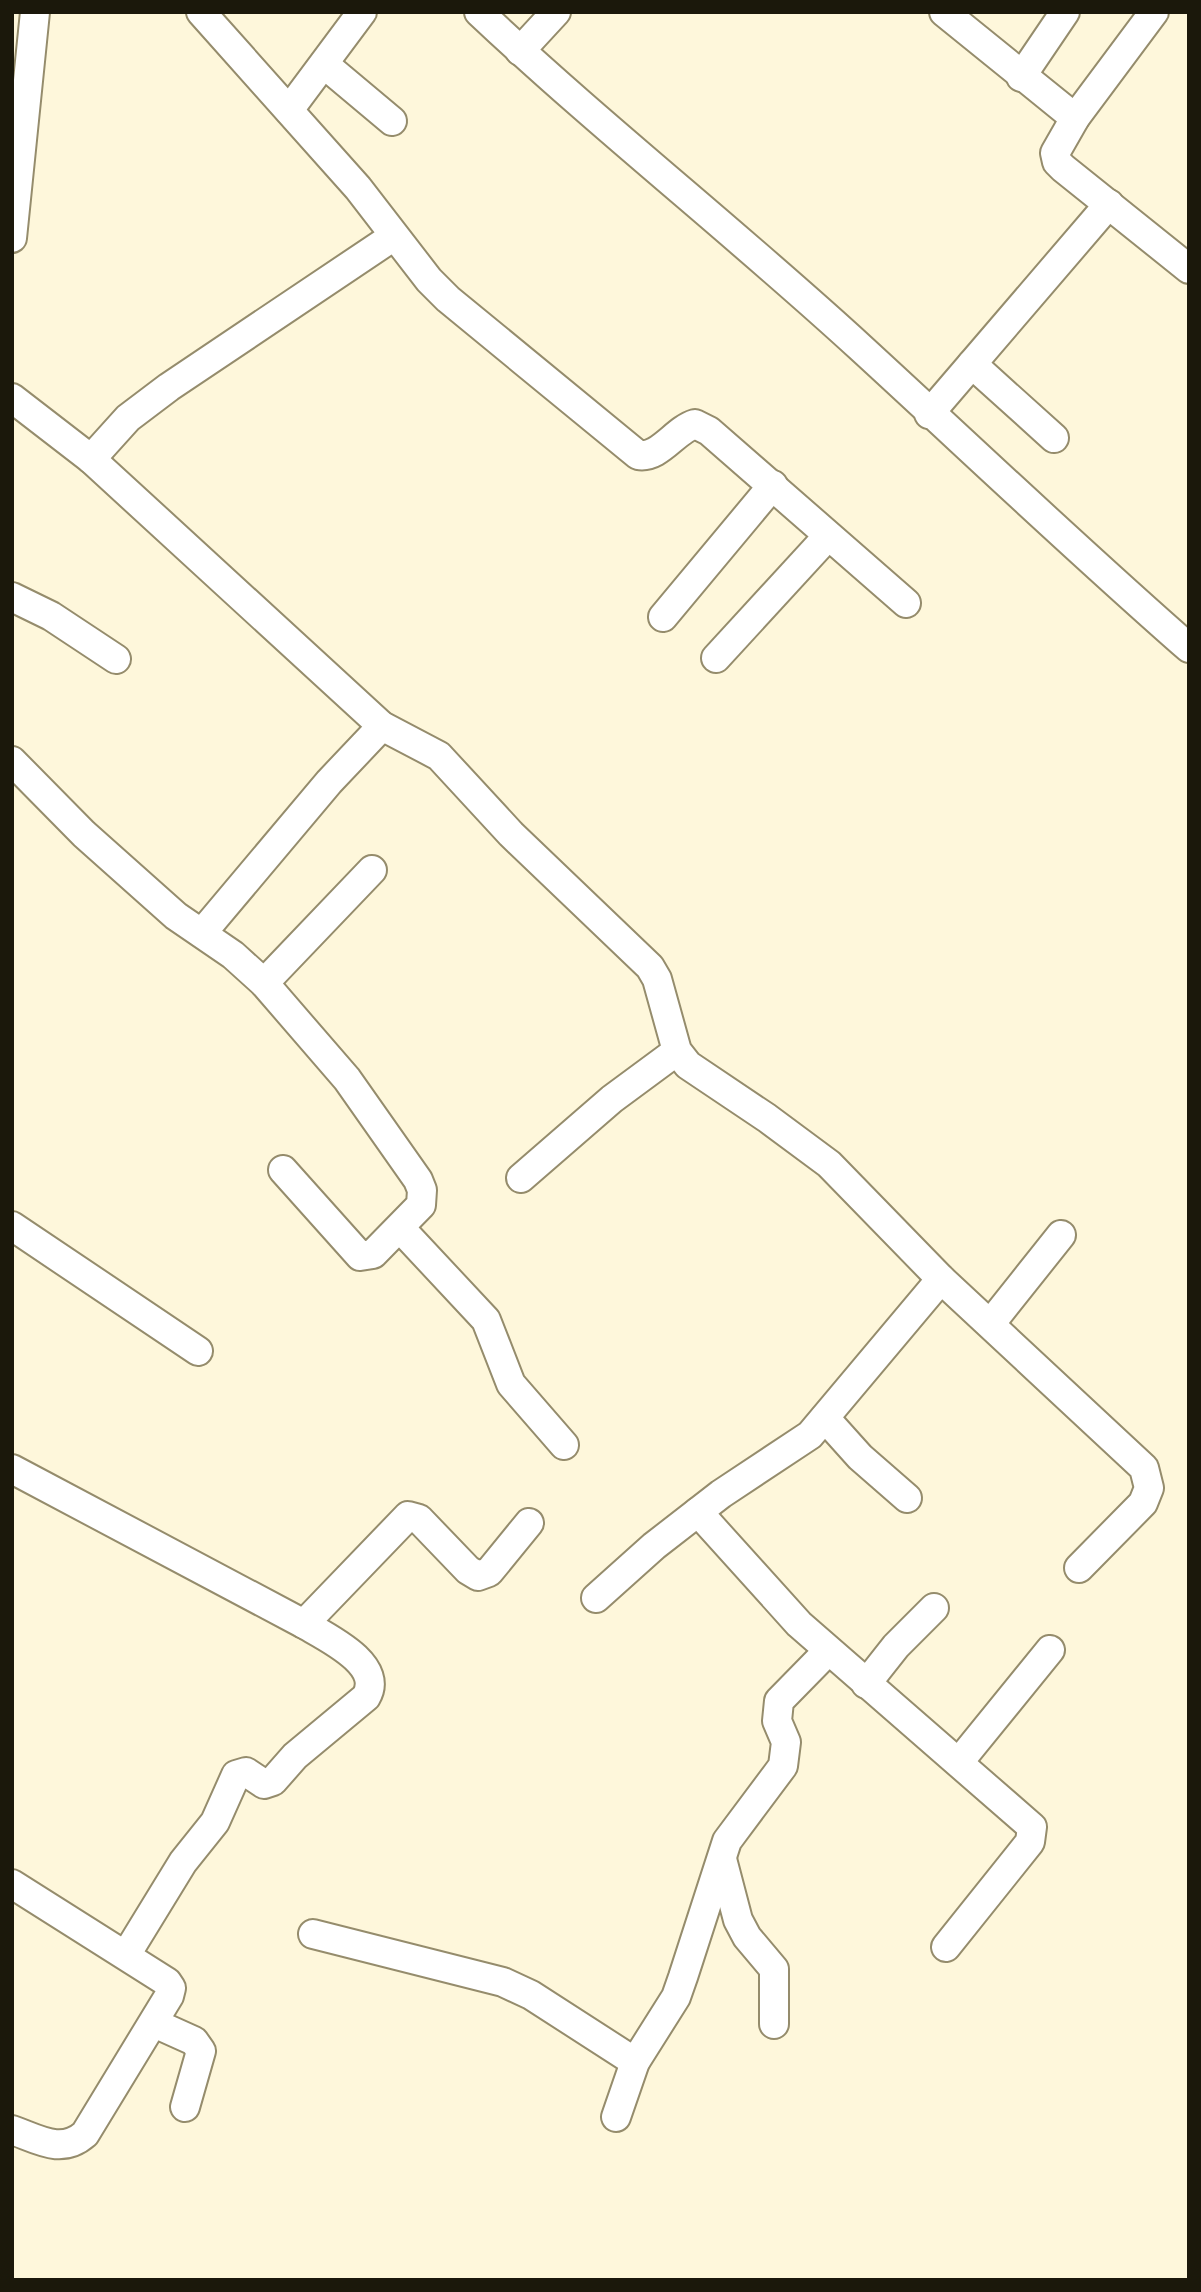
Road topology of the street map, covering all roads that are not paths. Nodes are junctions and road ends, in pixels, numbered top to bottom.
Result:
1 (36, 12) edge
2 (201, 12) edge
3 (362, 12) edge
4 (478, 12) edge
5 (556, 12) edge
6 (1065, 12) edge
7 (1154, 12) edge
8 (948, 14) edge
9 (520, 51) junction
10 (324, 64) junction
11 (1021, 77) junction
12 (289, 110) junction
13 (1075, 118) junction
14 (392, 121) dead end
15 (1109, 204) junction
16 (394, 236) junction
17 (12, 238) edge
18 (1189, 269) edge
19 (972, 364) junction
20 (12, 398) edge
21 (929, 414) junction
22 (1054, 438) dead end
23 (91, 459) junction
24 (772, 485) junction
25 (828, 536) junction
26 (12, 597) edge
27 (906, 603) dead end
28 (663, 617) dead end
29 (1189, 648) edge
30 (716, 658) dead end
31 (116, 659) dead end
32 (382, 726) junction
33 (12, 761) edge
34 (372, 870) dead end
35 (202, 933) junction
36 (264, 983) junction
37 (677, 1051) junction
38 (283, 1170) dead end
39 (521, 1178) dead end
40 (12, 1226) edge
41 (401, 1229) junction
42 (1061, 1235) dead end
43 (941, 1279) junction
44 (991, 1323) junction
45 (198, 1351) dead end
46 (825, 1419) junction
47 (564, 1444) dead end
48 (12, 1469) edge
49 (907, 1498) dead end
50 (698, 1512) junction
51 (529, 1523) dead end
52 (1079, 1568) dead end
53 (596, 1598) dead end
54 (933, 1608) dead end
55 (304, 1624) junction
56 (1050, 1650) dead end
57 (828, 1651) junction
58 (866, 1684) junction
59 (959, 1762) junction
60 (721, 1856) junction
61 (12, 1884) edge
62 (313, 1934) dead end
63 (946, 1947) dead end
64 (126, 1955) junction
65 (154, 2023) junction
66 (774, 2024) dead end
67 (635, 2062) junction
68 (185, 2107) dead end
69 (616, 2117) dead end
70 (12, 2130) edge

1 - 17 street
2 - 12 street
3 - 10 street
4 - 9 street
5 - 9 street
6 - 11 street
7 - 13 street
8 - 11 street
9 - 21 street
10 - 12 street
10 - 14 street
11 - 13 street
12 - 16 street
13 - 15 street
15 - 18 street
15 - 19 street
16 - 23 street
16 - 24 street
19 - 21 street
19 - 22 street
20 - 23 street
21 - 29 street
23 - 32 street
24 - 25 street
24 - 28 street
25 - 27 street
25 - 30 street
26 - 31 street
32 - 35 street
32 - 37 street
33 - 35 street
34 - 36 street
35 - 36 street
36 - 41 street
37 - 39 street
37 - 43 street
38 - 41 street
40 - 45 street
41 - 47 street
42 - 44 street
43 - 44 street
43 - 46 street
44 - 52 street
46 - 49 street
46 - 50 street
48 - 55 street
50 - 53 street
50 - 57 street
51 - 55 street
54 - 58 street
55 - 64 street
56 - 59 street
57 - 58 street
57 - 60 street
58 - 59 street
59 - 63 street
60 - 66 street
60 - 67 street
61 - 64 street
62 - 67 street
64 - 65 street
65 - 68 street
65 - 70 street
67 - 69 street

